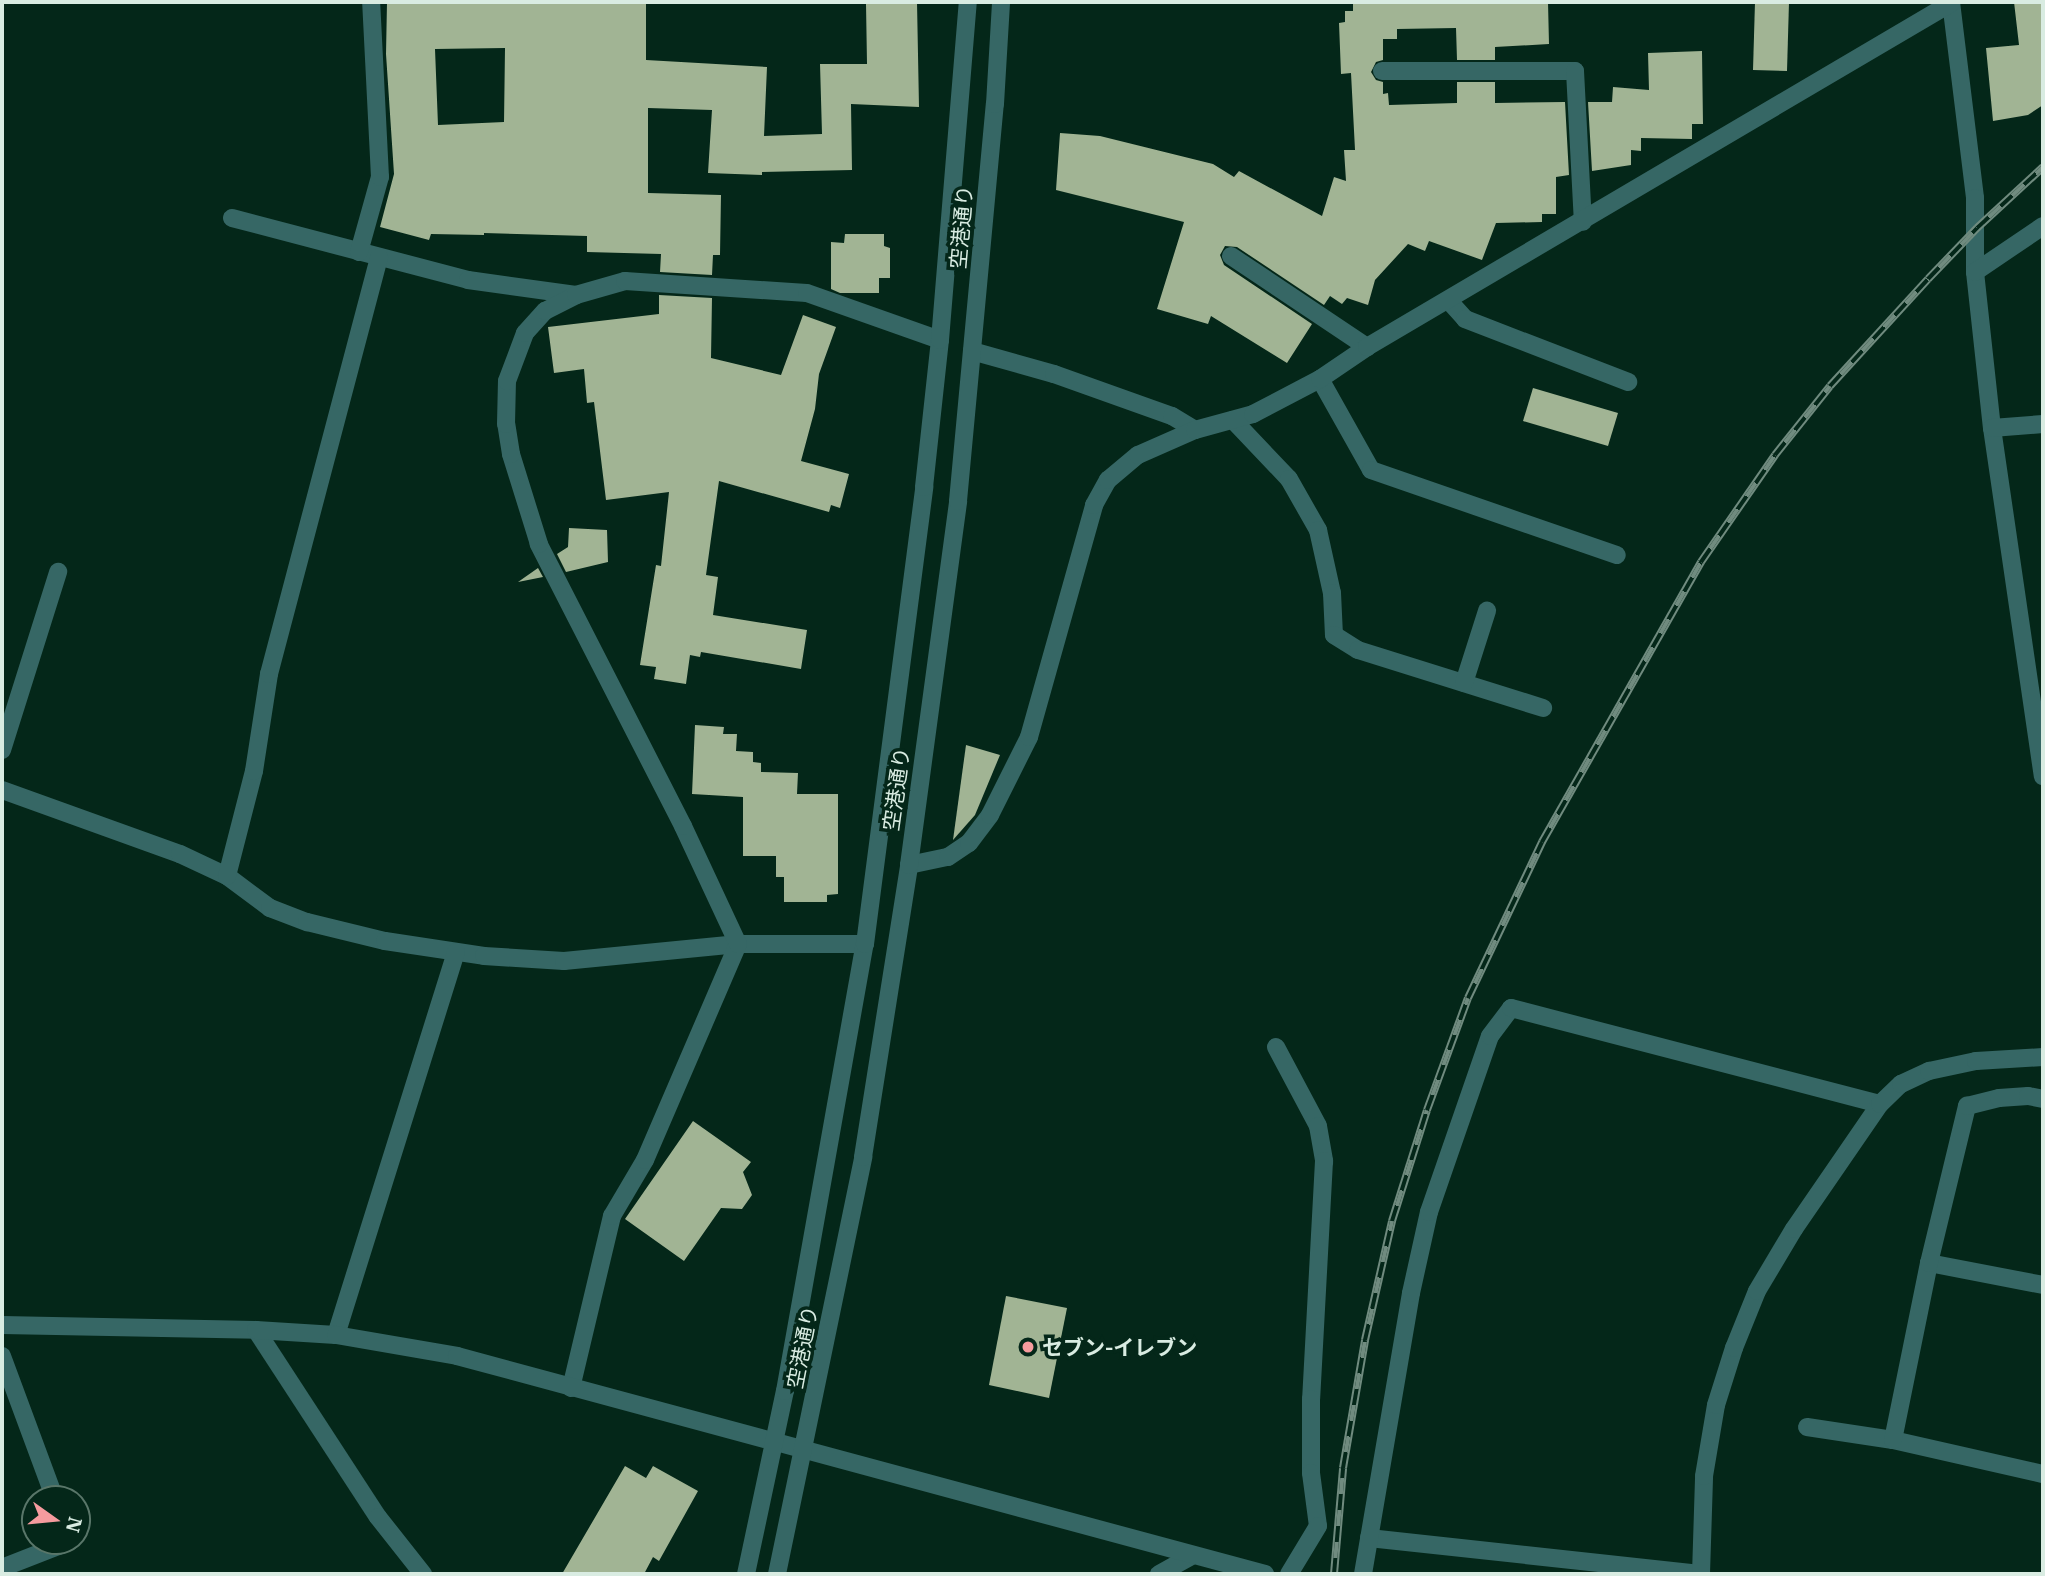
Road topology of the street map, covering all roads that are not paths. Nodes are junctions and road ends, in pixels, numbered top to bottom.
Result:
1 (371, 2) edge
2 (968, 2) edge
3 (1001, 2) edge
4 (1951, 2) edge
5 (1382, 72) dead end
6 (232, 218) dead end
7 (1583, 222) junction
8 (2043, 226) edge
9 (359, 252) junction
10 (1231, 256) dead end
11 (379, 257) junction
12 (1975, 272) junction
13 (576, 295) junction
14 (1449, 301) junction
15 (940, 340) junction
16 (1367, 347) junction
17 (972, 351) junction
18 (1320, 379) junction
19 (1628, 382) dead end
20 (1233, 420) junction
21 (2043, 424) edge
22 (1992, 428) junction
23 (1195, 430) junction
24 (1617, 555) dead end
25 (58, 572) dead end
26 (1487, 611) dead end
27 (1464, 683) junction
28 (1544, 708) dead end
29 (2, 750) edge
30 (2043, 776) edge
31 (2, 790) edge
32 (909, 865) junction
33 (227, 876) junction
34 (738, 944) junction
35 (864, 944) junction
36 (456, 952) junction
37 (1276, 1047) dead end
38 (2043, 1057) edge
39 (2043, 1099) edge
40 (1880, 1104) junction
41 (1929, 1263) junction
42 (2043, 1285) edge
43 (2, 1325) edge
44 (256, 1330) junction
45 (336, 1335) junction
46 (2, 1356) edge
47 (570, 1388) junction
48 (1807, 1427) dead end
49 (1893, 1440) junction
50 (774, 1442) junction
51 (805, 1450) junction
52 (2043, 1474) edge
53 (50, 1485) edge
54 (1369, 1538) junction
55 (35, 1555) edge
56 (1192, 1555) junction
57 (2, 1568) edge
58 (423, 1574) edge
59 (746, 1574) edge
60 (777, 1574) edge
61 (1159, 1574) edge
62 (1265, 1574) edge
63 (1289, 1574) edge
64 (1363, 1574) edge
65 (1701, 1574) edge

1 - 9 street
2 - 15 street, 空港通り
3 - 17 street, 空港通り
4 - 7 street
4 - 12 street
5 - 7 street
6 - 9 street
7 - 14 street
8 - 12 street
9 - 11 street
10 - 16 street
11 - 13 street
11 - 33 street
12 - 22 street
13 - 15 street
13 - 34 street
14 - 16 street
14 - 19 street
15 - 35 street, 空港通り
16 - 18 street
17 - 23 street
17 - 32 street, 空港通り
18 - 20 street
18 - 24 street
20 - 23 street
20 - 27 street
21 - 22 street
22 - 30 street
23 - 32 street
25 - 29 street
26 - 27 street
27 - 28 street
31 - 33 street
32 - 51 street, 空港通り
33 - 36 street
34 - 35 street
34 - 36 street
34 - 47 street
35 - 50 street, 空港通り
36 - 45 street
37 - 63 street
38 - 40 street
39 - 41 street
40 - 54 street
40 - 65 street
41 - 42 street
41 - 49 street
43 - 44 street
44 - 45 street
44 - 58 street
45 - 47 street
46 - 53 street
47 - 50 street
48 - 49 street
49 - 52 street
50 - 51 street
50 - 59 street, 空港通り
51 - 56 street
51 - 60 street, 空港通り
54 - 64 street
54 - 65 street
55 - 57 street
56 - 61 street
56 - 62 street

